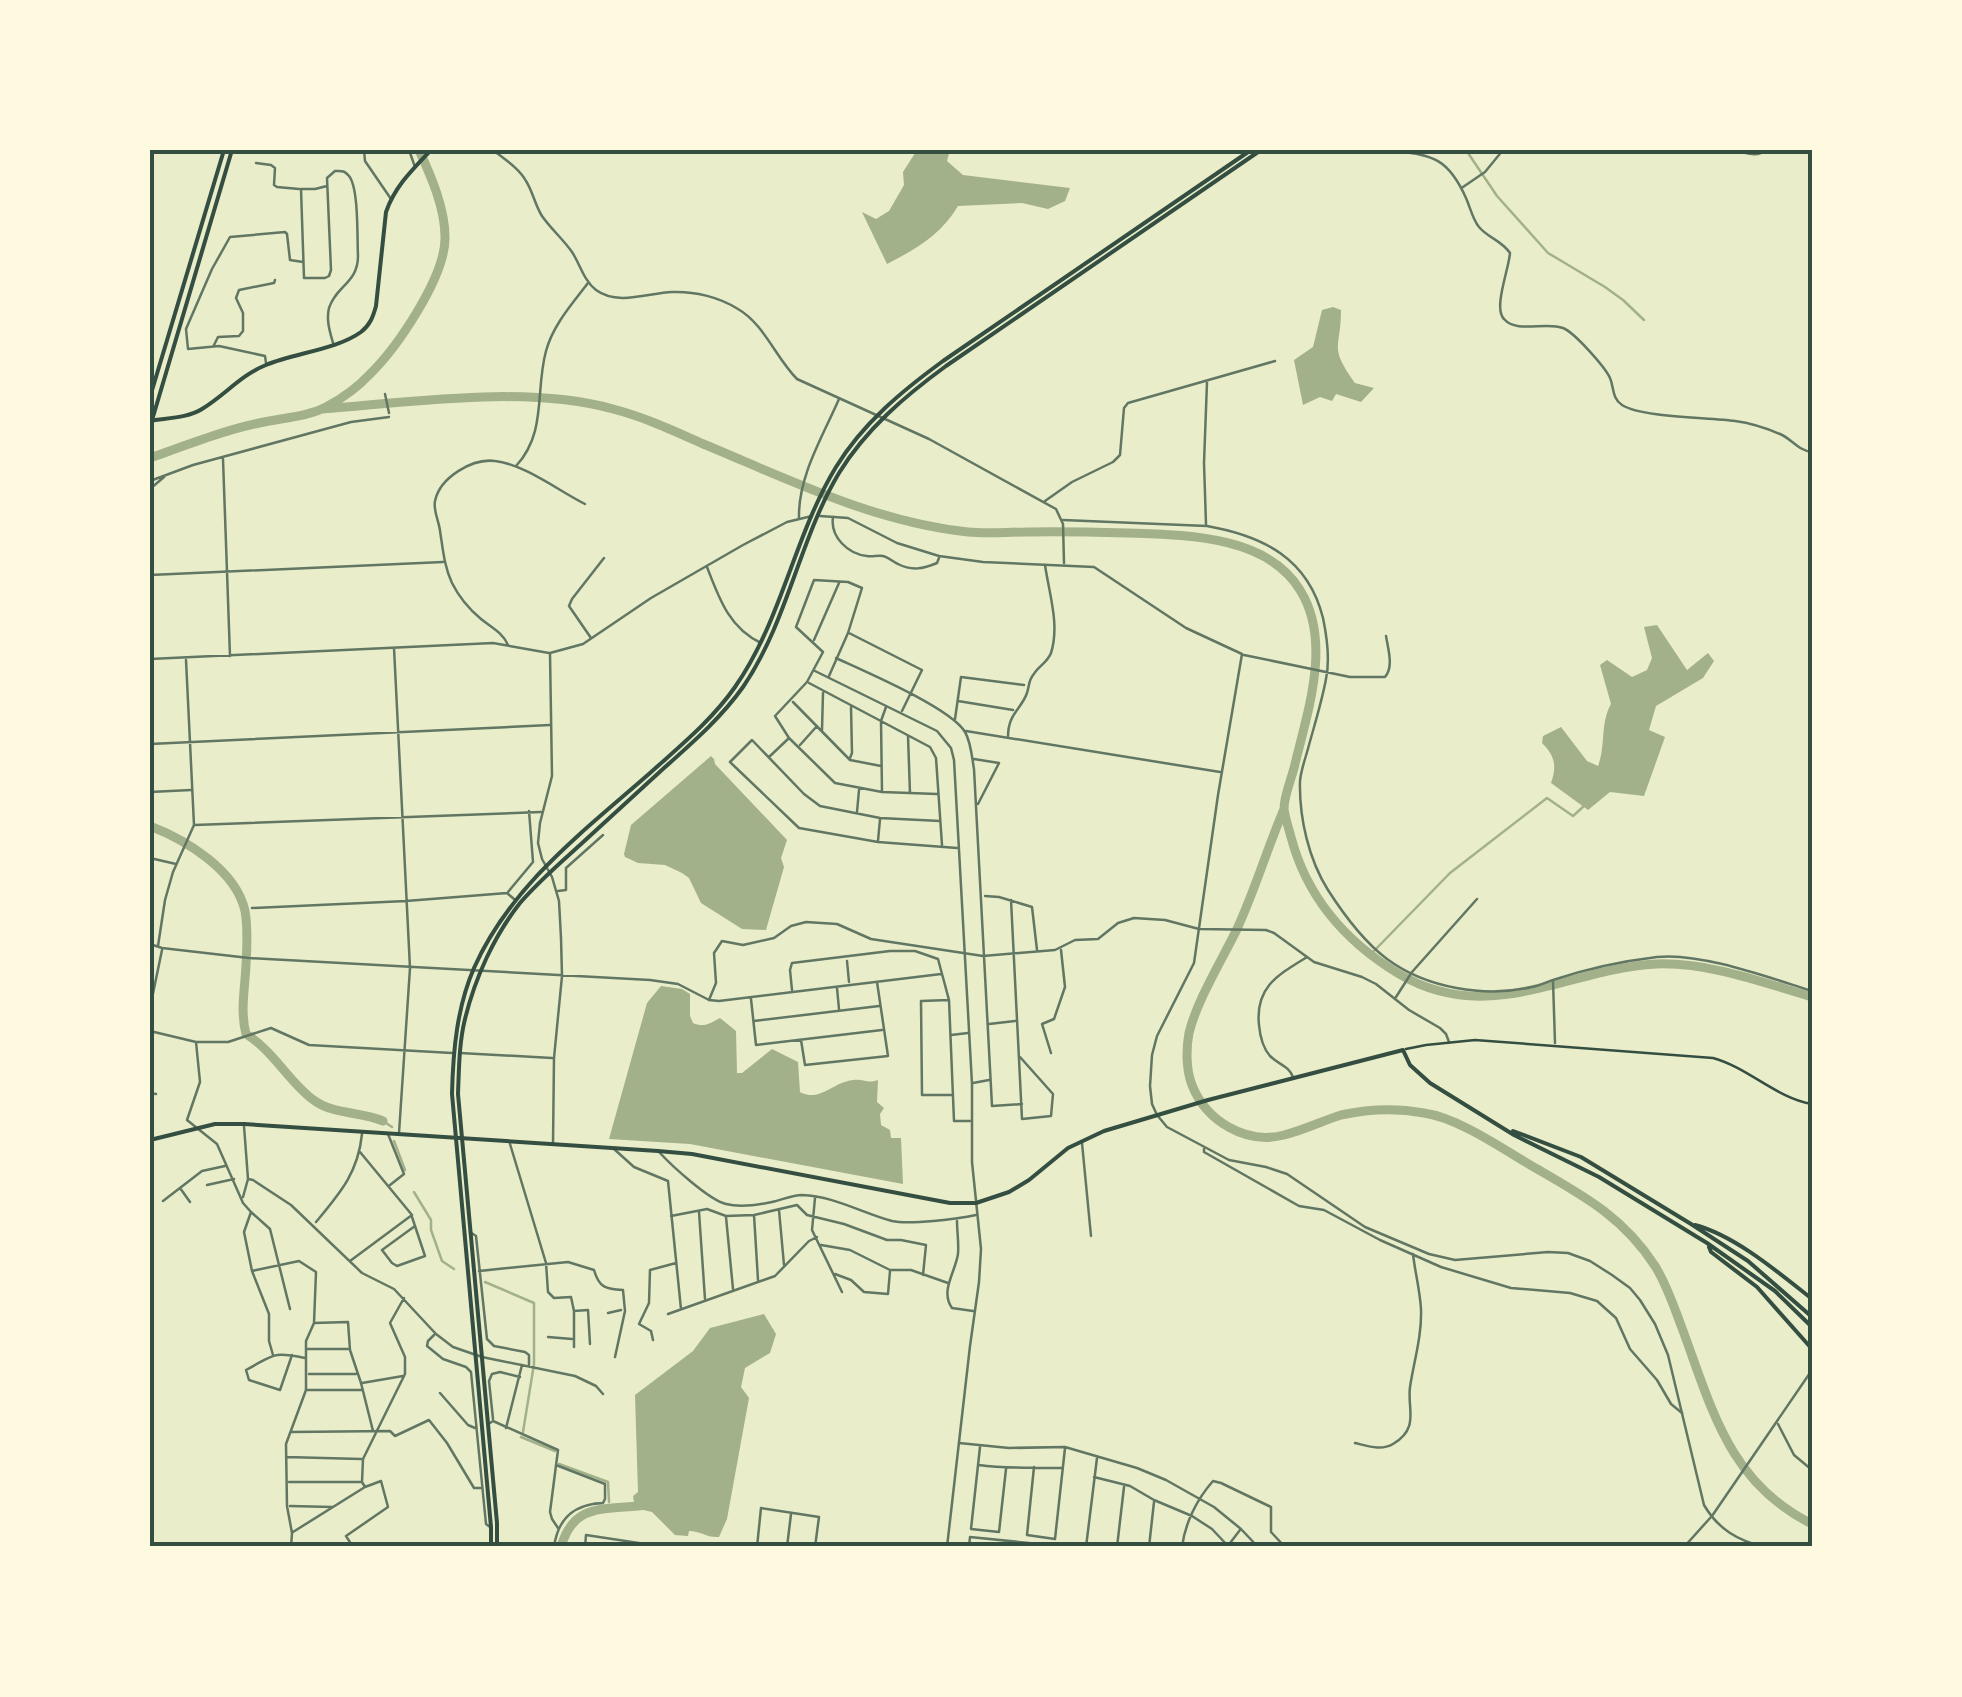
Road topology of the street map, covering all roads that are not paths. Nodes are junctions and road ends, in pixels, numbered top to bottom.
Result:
1 (224, 150) edge
2 (232, 150) edge
3 (364, 150) edge
4 (408, 150) edge
5 (431, 150) edge
6 (492, 150) edge
7 (1251, 150) edge
8 (1261, 150) edge
9 (1390, 150) edge
10 (1503, 150) edge
11 (1737, 150) edge
12 (1767, 150) edge
13 (256, 163) dead end
14 (415, 167) junction
15 (327, 186) junction
16 (1462, 188) junction
17 (301, 190) junction
18 (391, 198) junction
19 (304, 262) junction
20 (275, 280) dead end
21 (588, 282) junction
22 (171, 326) junction
23 (179, 328) junction
24 (186, 329) junction
25 (333, 344) junction
26 (214, 346) junction
27 (1275, 361) dead end
28 (266, 364) junction
29 (1207, 380) junction
30 (385, 394) dead end
31 (150, 396) edge
32 (839, 399) junction
33 (886, 411) junction
34 (151, 423) edge
35 (1794, 445) junction
36 (1788, 450) dead end
37 (1812, 452) edge
38 (223, 457) junction
39 (515, 467) junction
40 (168, 473) junction
41 (150, 481) edge
42 (150, 488) edge
43 (1045, 501) junction
44 (585, 504) dead end
45 (833, 516) junction
46 (799, 518) junction
47 (1063, 522) junction
48 (1206, 526) junction
49 (940, 556) junction
50 (604, 558) dead end
51 (444, 562) junction
52 (1045, 564) junction
53 (1064, 564) junction
54 (707, 567) junction
55 (227, 571) junction
56 (150, 575) edge
57 (839, 583) junction
58 (848, 633) junction
59 (1386, 636) dead end
60 (592, 640) junction
61 (814, 642) junction
62 (764, 644) junction
63 (509, 646) junction
64 (394, 648) junction
65 (550, 653) junction
66 (1242, 654) junction
67 (230, 656) junction
68 (186, 658) junction
69 (836, 658) junction
70 (150, 659) edge
71 (814, 670) junction
72 (1326, 671) junction
73 (828, 677) junction
74 (807, 682) junction
75 (1027, 685) junction
76 (823, 691) junction
77 (910, 693) junction
78 (791, 700) junction
79 (958, 700) junction
80 (887, 706) junction
81 (852, 707) junction
82 (1015, 710) junction
83 (902, 713) junction
84 (880, 720) junction
85 (955, 721) junction
86 (552, 725) junction
87 (816, 726) junction
88 (822, 731) junction
89 (964, 731) junction
90 (398, 732) junction
91 (908, 734) junction
92 (789, 738) junction
93 (1008, 738) junction
94 (190, 742) junction
95 (150, 744) edge
96 (798, 746) junction
97 (768, 757) junction
98 (972, 759) junction
99 (850, 760) junction
100 (881, 766) junction
101 (1222, 772) junction
102 (859, 789) junction
103 (192, 790) junction
104 (150, 792) edge
105 (882, 792) junction
106 (910, 794) junction
107 (938, 794) junction
108 (976, 806) junction
109 (529, 810) junction
110 (543, 812) junction
111 (857, 814) junction
112 (403, 818) junction
113 (880, 818) junction
114 (940, 821) junction
115 (194, 825) junction
116 (603, 835) dead end
117 (878, 842) junction
118 (942, 846) junction
119 (958, 848) junction
120 (150, 858) edge
121 (176, 864) junction
122 (545, 866) junction
123 (549, 873) junction
124 (557, 891) junction
125 (507, 893) junction
126 (982, 896) junction
127 (1477, 898) dead end
128 (516, 900) junction
129 (1010, 900) junction
130 (406, 901) junction
131 (252, 908) dead end
132 (1200, 929) junction
133 (889, 942) junction
134 (150, 944) edge
135 (160, 947) junction
136 (1061, 948) junction
137 (890, 950) junction
138 (1037, 952) junction
139 (964, 954) junction
140 (1014, 954) junction
141 (983, 956) junction
142 (846, 958) junction
143 (1307, 958) junction
144 (410, 968) junction
145 (473, 971) junction
146 (480, 971) junction
147 (1412, 972) junction
148 (941, 974) junction
149 (562, 976) junction
150 (877, 980) junction
151 (1553, 980) junction
152 (849, 984) junction
153 (837, 986) junction
154 (792, 991) junction
155 (1812, 991) edge
156 (751, 996) junction
157 (709, 1000) junction
158 (948, 1000) junction
159 (1394, 1000) junction
160 (880, 1006) junction
161 (150, 1008) edge
162 (840, 1011) junction
163 (754, 1021) junction
164 (1016, 1021) junction
165 (987, 1024) junction
166 (883, 1030) junction
167 (150, 1031) edge
168 (968, 1033) junction
169 (950, 1035) junction
170 (801, 1040) junction
171 (196, 1042) junction
172 (1448, 1042) junction
173 (1555, 1046) junction
174 (1403, 1050) junction
175 (404, 1051) junction
176 (456, 1053) junction
177 (1051, 1053) dead end
178 (554, 1058) junction
179 (1020, 1058) junction
180 (1294, 1078) junction
181 (991, 1080) junction
182 (972, 1084) junction
183 (952, 1095) junction
184 (1022, 1104) junction
185 (1812, 1104) edge
186 (1157, 1115) junction
187 (972, 1121) junction
188 (244, 1124) junction
189 (197, 1128) junction
190 (1504, 1128) junction
191 (362, 1133) junction
192 (388, 1134) junction
193 (399, 1134) junction
194 (457, 1139) junction
195 (150, 1140) edge
196 (1082, 1140) junction
197 (510, 1142) junction
198 (553, 1146) junction
199 (613, 1148) junction
200 (1204, 1148) junction
201 (658, 1151) junction
202 (360, 1152) junction
203 (228, 1166) junction
204 (234, 1179) junction
205 (248, 1179) junction
206 (206, 1185) dead end
207 (388, 1186) junction
208 (180, 1188) junction
209 (815, 1196) junction
210 (242, 1200) junction
211 (162, 1201) dead end
212 (190, 1202) dead end
213 (976, 1203) junction
214 (698, 1210) junction
215 (778, 1210) junction
216 (252, 1212) junction
217 (754, 1214) junction
218 (412, 1215) junction
219 (978, 1215) junction
220 (671, 1216) junction
221 (726, 1216) junction
222 (813, 1217) junction
223 (957, 1219) junction
224 (314, 1224) junction
225 (1690, 1224) junction
226 (416, 1226) junction
227 (469, 1231) junction
228 (1091, 1236) dead end
229 (817, 1237) junction
230 (1708, 1243) junction
231 (821, 1245) junction
232 (1412, 1253) junction
233 (350, 1262) junction
234 (546, 1263) junction
235 (677, 1263) junction
236 (279, 1266) junction
237 (784, 1266) junction
238 (890, 1270) junction
239 (479, 1271) junction
240 (252, 1272) junction
241 (834, 1274) junction
242 (923, 1275) junction
243 (758, 1282) junction
244 (948, 1283) junction
245 (733, 1290) junction
246 (842, 1292) dead end
247 (404, 1298) junction
248 (1812, 1299) edge
249 (705, 1300) junction
250 (624, 1309) junction
251 (681, 1309) junction
252 (290, 1310) dead end
253 (574, 1310) junction
254 (976, 1311) junction
255 (608, 1312) dead end
256 (668, 1314) dead end
257 (1812, 1317) edge
258 (314, 1323) junction
259 (1812, 1326) edge
260 (436, 1334) junction
261 (548, 1337) dead end
262 (574, 1339) junction
263 (654, 1340) dead end
264 (590, 1344) dead end
265 (574, 1346) dead end
266 (306, 1348) junction
267 (350, 1349) junction
268 (1812, 1349) edge
269 (273, 1355) junction
270 (292, 1355) junction
271 (475, 1355) junction
272 (482, 1356) junction
273 (615, 1357) dead end
274 (306, 1358) junction
275 (523, 1364) junction
276 (532, 1365) junction
277 (1812, 1370) edge
278 (307, 1374) junction
279 (358, 1374) junction
280 (405, 1376) junction
281 (520, 1377) junction
282 (361, 1383) junction
283 (306, 1390) junction
284 (363, 1390) junction
285 (440, 1393) dead end
286 (603, 1394) dead end
287 (1682, 1413) junction
288 (490, 1422) junction
289 (1777, 1422) junction
290 (476, 1428) junction
291 (506, 1428) junction
292 (291, 1432) junction
293 (374, 1432) junction
294 (960, 1443) junction
295 (1355, 1443) dead end
296 (980, 1446) junction
297 (1065, 1447) junction
298 (1097, 1456) junction
299 (286, 1457) junction
300 (363, 1459) junction
301 (556, 1466) junction
302 (979, 1466) junction
303 (1034, 1468) junction
304 (1062, 1468) junction
305 (1006, 1469) junction
306 (1812, 1470) edge
307 (1094, 1477) junction
308 (286, 1482) junction
309 (364, 1485) junction
310 (1124, 1485) junction
311 (481, 1488) junction
312 (1200, 1498) junction
313 (1154, 1500) junction
314 (287, 1506) junction
315 (334, 1506) junction
316 (791, 1512) junction
317 (1192, 1516) junction
318 (1711, 1517) junction
319 (491, 1527) junction
320 (558, 1528) junction
321 (1241, 1528) junction
322 (292, 1533) junction
323 (998, 1540) junction
324 (1025, 1545) edge
325 (1281, 1546) edge
326 (291, 1547) edge
327 (353, 1547) edge
328 (494, 1547) edge
329 (554, 1547) edge
330 (585, 1547) edge
331 (666, 1547) edge
332 (757, 1547) edge
333 (787, 1547) edge
334 (815, 1547) edge
335 (947, 1547) edge
336 (969, 1547) edge
337 (997, 1547) edge
338 (1046, 1547) edge
339 (1086, 1547) edge
340 (1118, 1547) edge
341 (1149, 1547) edge
342 (1182, 1547) edge
343 (1228, 1547) edge
344 (1258, 1547) edge
345 (1684, 1547) edge
346 (1765, 1547) edge

1 - 22 main road
2 - 23 main road
3 - 18 street
4 - 14 street
5 - 14 main road
6 - 21 street
7 - 33 main road
8 - 33 main road
9 - 16 street
10 - 16 street
11 - 12 street
13 - 17 street
14 - 18 main road
15 - 17 street
15 - 19 street
15 - 25 street
16 - 35 street
17 - 19 street
18 - 25 main road
19 - 24 street
20 - 26 street
21 - 32 street
21 - 39 street
22 - 23 street
22 - 31 main road
23 - 24 street
23 - 34 main road
24 - 26 street
25 - 28 main road
26 - 28 street
27 - 29 street
28 - 34 main road
29 - 43 street
29 - 48 street
30 - 38 street
32 - 43 street
32 - 46 street
33 - 62 main road
35 - 36 street
35 - 37 street
38 - 40 street
38 - 55 street
39 - 44 street
39 - 51 street
40 - 41 street
40 - 42 street
43 - 47 street
45 - 46 street
45 - 49 street
45 - 49 street
46 - 54 street
47 - 48 street
47 - 53 street
48 - 72 street
49 - 52 street
50 - 60 street
51 - 55 street
51 - 63 street
52 - 53 street
52 - 75 street
53 - 66 street
54 - 60 street
54 - 62 street
55 - 56 street
55 - 67 street
57 - 58 street
57 - 61 street
57 - 61 street
58 - 69 street
58 - 77 street
59 - 72 street
60 - 65 street
61 - 71 street
62 - 122 main road
62 - 123 main road
63 - 64 street
63 - 65 street
64 - 67 street
64 - 90 street
65 - 86 street
66 - 72 street
66 - 101 street
67 - 68 street
68 - 70 street
68 - 94 street
69 - 73 street
69 - 77 street
71 - 73 street
71 - 74 street
72 - 147 street
73 - 80 street
74 - 76 street
74 - 78 street
75 - 79 street
75 - 82 street
76 - 81 street
76 - 88 street
77 - 83 street
77 - 85 street
78 - 87 street
78 - 92 street
79 - 82 street
79 - 85 street
80 - 83 street
80 - 84 street
81 - 84 street
81 - 99 street
82 - 93 street
83 - 119 street
84 - 91 street
84 - 100 street
85 - 89 street
86 - 90 street
86 - 110 street
87 - 88 street
87 - 96 street
88 - 99 street
89 - 93 street
89 - 98 street
90 - 94 street
90 - 112 street
91 - 106 street
91 - 107 street
92 - 96 street
92 - 97 street
93 - 101 street
94 - 95 street
94 - 103 street
96 - 102 street
97 - 111 street
97 - 117 street
98 - 108 street
98 - 108 street
99 - 100 street
100 - 105 street
101 - 132 street
102 - 105 street
102 - 111 street
103 - 104 street
103 - 115 street
105 - 106 street
106 - 107 street
107 - 114 street
108 - 126 street
109 - 110 street
109 - 112 street
109 - 125 street
110 - 122 street
111 - 113 street
112 - 115 street
112 - 130 street
113 - 114 street
113 - 117 street
114 - 118 street
115 - 121 street
116 - 124 street
117 - 118 street
118 - 119 street
119 - 139 street
120 - 121 street
121 - 135 street
122 - 123 street
122 - 128 main road
123 - 124 street
123 - 146 main road
124 - 149 street
125 - 128 street
125 - 130 street
126 - 129 street
126 - 141 street
127 - 147 street
128 - 145 main road
129 - 138 street
129 - 140 street
130 - 131 street
130 - 144 street
132 - 136 street
132 - 143 street
132 - 186 street
133 - 137 street
133 - 139 street
133 - 157 street
134 - 135 street
135 - 144 street
135 - 161 street
136 - 138 street
136 - 177 street
137 - 142 street
137 - 148 street
138 - 140 street
139 - 141 street
139 - 168 street
140 - 141 street
140 - 164 street
141 - 165 street
142 - 152 street
142 - 154 street
143 - 159 street
143 - 180 street
144 - 145 street
144 - 175 street
145 - 146 street
145 - 176 main road
146 - 149 street
146 - 176 main road
147 - 151 street
147 - 159 street
148 - 150 street
148 - 158 street
149 - 157 street
149 - 178 street
150 - 152 street
150 - 160 street
151 - 155 street
151 - 173 street
152 - 153 street
153 - 154 street
153 - 162 street
154 - 156 street
156 - 157 street
156 - 163 street
158 - 169 street
158 - 183 street
159 - 172 street
160 - 162 street
160 - 166 street
162 - 163 street
163 - 170 street
164 - 165 street
164 - 179 street
165 - 181 street
166 - 170 street
166 - 170 street
167 - 171 street
168 - 169 street
168 - 182 street
169 - 183 street
171 - 175 street
171 - 189 street
172 - 173 main road
172 - 174 main road
173 - 185 main road
174 - 180 main road
174 - 190 main road
175 - 176 street
175 - 193 street
176 - 178 street
176 - 194 main road
178 - 198 street
179 - 184 street
179 - 184 street
180 - 186 main road
181 - 182 street
181 - 184 street
182 - 187 street
183 - 187 street
186 - 196 main road
186 - 200 street
187 - 213 street
188 - 189 main road
188 - 191 main road
188 - 205 street
189 - 195 main road
189 - 203 street
190 - 225 main road
190 - 230 main road
191 - 192 main road
191 - 202 street
192 - 193 main road
192 - 207 street
193 - 194 main road
194 - 197 main road
194 - 227 main road
194 - 271 main road
196 - 213 main road
196 - 228 street
197 - 198 main road
197 - 234 street
198 - 199 main road
199 - 201 main road
199 - 220 street
200 - 232 street
200 - 287 street
201 - 209 street
201 - 213 main road
202 - 207 street
202 - 224 street
203 - 204 street
203 - 208 street
204 - 206 street
204 - 210 street
205 - 210 street
205 - 224 street
207 - 218 street
208 - 211 street
208 - 212 street
209 - 222 street
209 - 223 street
210 - 216 street
213 - 219 street
214 - 220 street
214 - 221 street
214 - 249 street
215 - 217 street
215 - 222 street
215 - 237 street
216 - 236 street
216 - 240 street
217 - 221 street
217 - 243 street
218 - 226 street
218 - 233 street
219 - 223 street
219 - 254 street
220 - 235 street
221 - 245 street
222 - 229 street
222 - 242 street
223 - 244 street
224 - 233 street
225 - 248 main road
225 - 257 main road
226 - 226 street
227 - 239 street
227 - 272 main road
229 - 231 street
229 - 237 street
230 - 259 main road
230 - 268 main road
231 - 238 street
231 - 241 street
232 - 287 street
232 - 295 street
233 - 247 street
234 - 239 street
234 - 250 street
234 - 253 street
235 - 251 street
235 - 263 street
236 - 240 street
236 - 252 street
236 - 258 street
237 - 243 street
238 - 241 street
238 - 242 street
239 - 276 street
240 - 269 street
241 - 246 street
242 - 244 street
243 - 245 street
244 - 254 street
245 - 249 street
247 - 260 street
247 - 280 street
249 - 251 street
250 - 255 street
250 - 273 street
251 - 256 street
253 - 262 street
253 - 264 street
254 - 294 street
258 - 266 street
258 - 267 street
260 - 271 street
260 - 290 street
261 - 262 street
262 - 265 street
266 - 267 street
266 - 274 street
267 - 279 street
269 - 270 street
269 - 270 street
270 - 274 street
271 - 272 street
271 - 319 main road
272 - 275 street
272 - 288 main road
274 - 278 street
275 - 276 street
275 - 281 street
276 - 286 street
277 - 289 street
278 - 279 street
278 - 283 street
279 - 282 street
280 - 282 street
280 - 293 street
281 - 288 street
281 - 291 street
282 - 284 street
283 - 284 street
283 - 292 street
284 - 293 street
285 - 290 street
287 - 318 street
288 - 291 street
288 - 328 main road
289 - 306 street
289 - 318 street
290 - 311 street
291 - 301 street
292 - 293 street
292 - 299 street
293 - 300 street
293 - 311 street
294 - 296 street
294 - 335 street
296 - 297 street
296 - 302 street
297 - 298 street
297 - 304 street
298 - 307 street
298 - 312 street
299 - 300 street
299 - 308 street
300 - 309 street
301 - 320 street
301 - 320 street
302 - 305 street
302 - 305 street
303 - 304 street
303 - 304 street
303 - 305 street
307 - 310 street
307 - 339 street
308 - 309 street
308 - 314 street
309 - 315 street
309 - 327 street
310 - 313 street
310 - 340 street
311 - 319 street
312 - 317 street
312 - 321 street
312 - 325 street
313 - 317 street
313 - 341 street
314 - 315 street
314 - 322 street
315 - 322 street
316 - 332 street
316 - 333 street
316 - 334 street
317 - 342 street
317 - 343 street
318 - 345 street
318 - 346 street
319 - 328 main road
320 - 329 street
321 - 343 street
321 - 344 street
322 - 326 street
323 - 324 street
323 - 336 street
323 - 337 street
324 - 338 street
330 - 331 street

